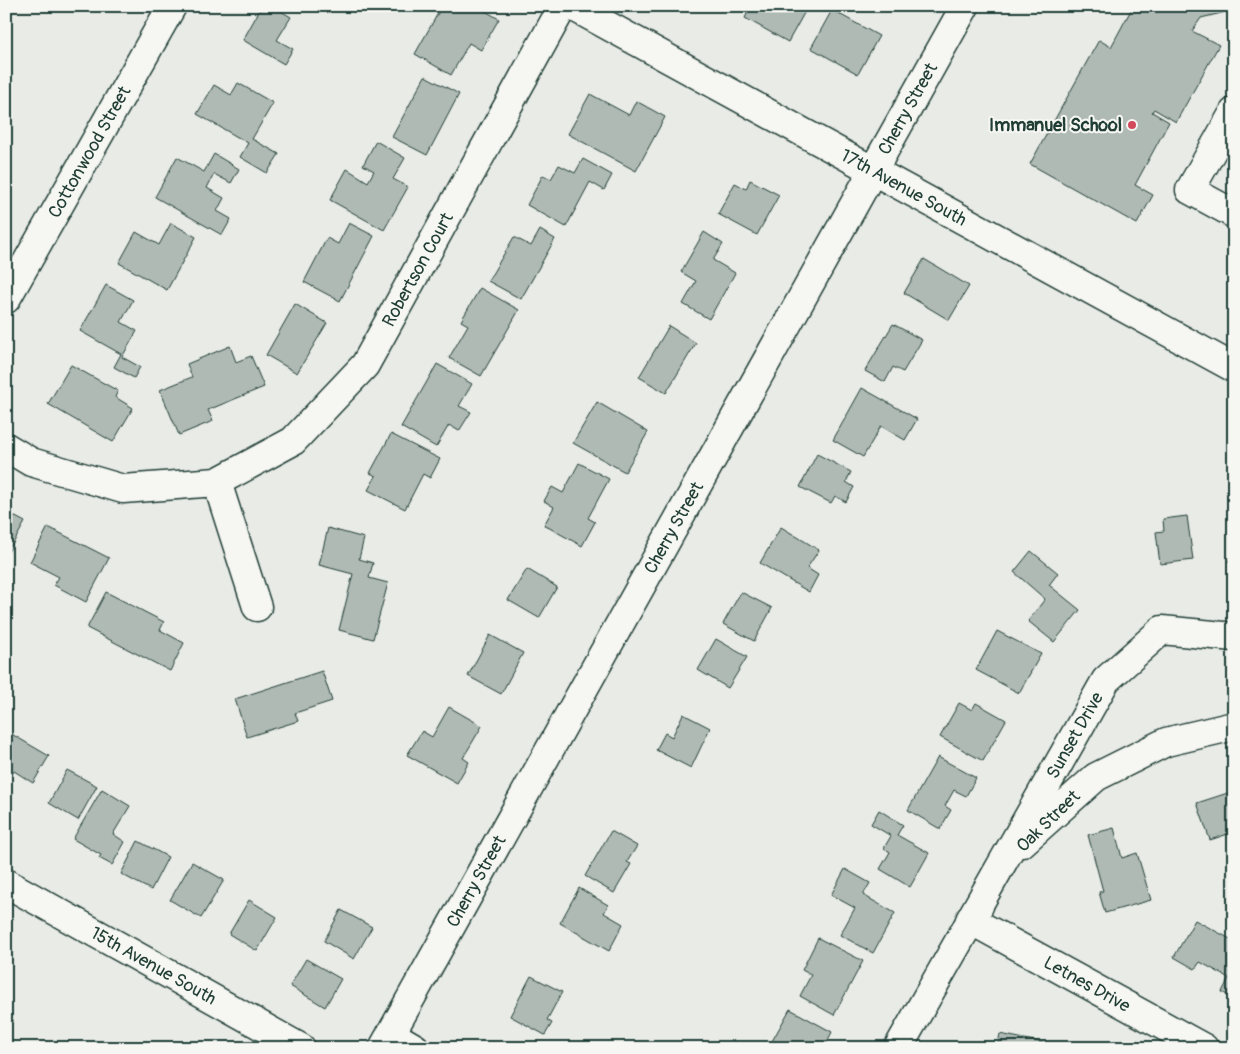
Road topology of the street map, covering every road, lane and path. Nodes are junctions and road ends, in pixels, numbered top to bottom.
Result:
1 (172, 6) edge
2 (563, 6) edge
3 (572, 6) edge
4 (965, 6) edge
5 (1234, 112) edge
6 (872, 172) junction
7 (1234, 214) edge
8 (6, 298) edge
9 (1234, 368) edge
10 (6, 447) edge
11 (217, 482) junction
12 (257, 607) dead end
13 (1234, 637) edge
14 (1234, 726) edge
15 (6, 883) edge
16 (970, 920) junction
17 (387, 1041) edge
18 (301, 1048) edge
19 (415, 1048) edge
20 (898, 1048) edge
21 (1204, 1048) edge

1 - 8 street, Cottonwood Street
2 - 11 street, Robertson Court
3 - 6 street, 17th Avenue South
4 - 6 street, Cherry Street
5 - 7 street
6 - 9 street, 17th Avenue South
6 - 17 street, Cherry Street
10 - 11 street, Robertson Court
11 - 12 street
13 - 16 street, Sunset Drive
14 - 16 street, Oak Street
15 - 18 street, 15th Avenue South
16 - 20 street, Oak Street
16 - 21 street, Letnes Drive
17 - 19 street

